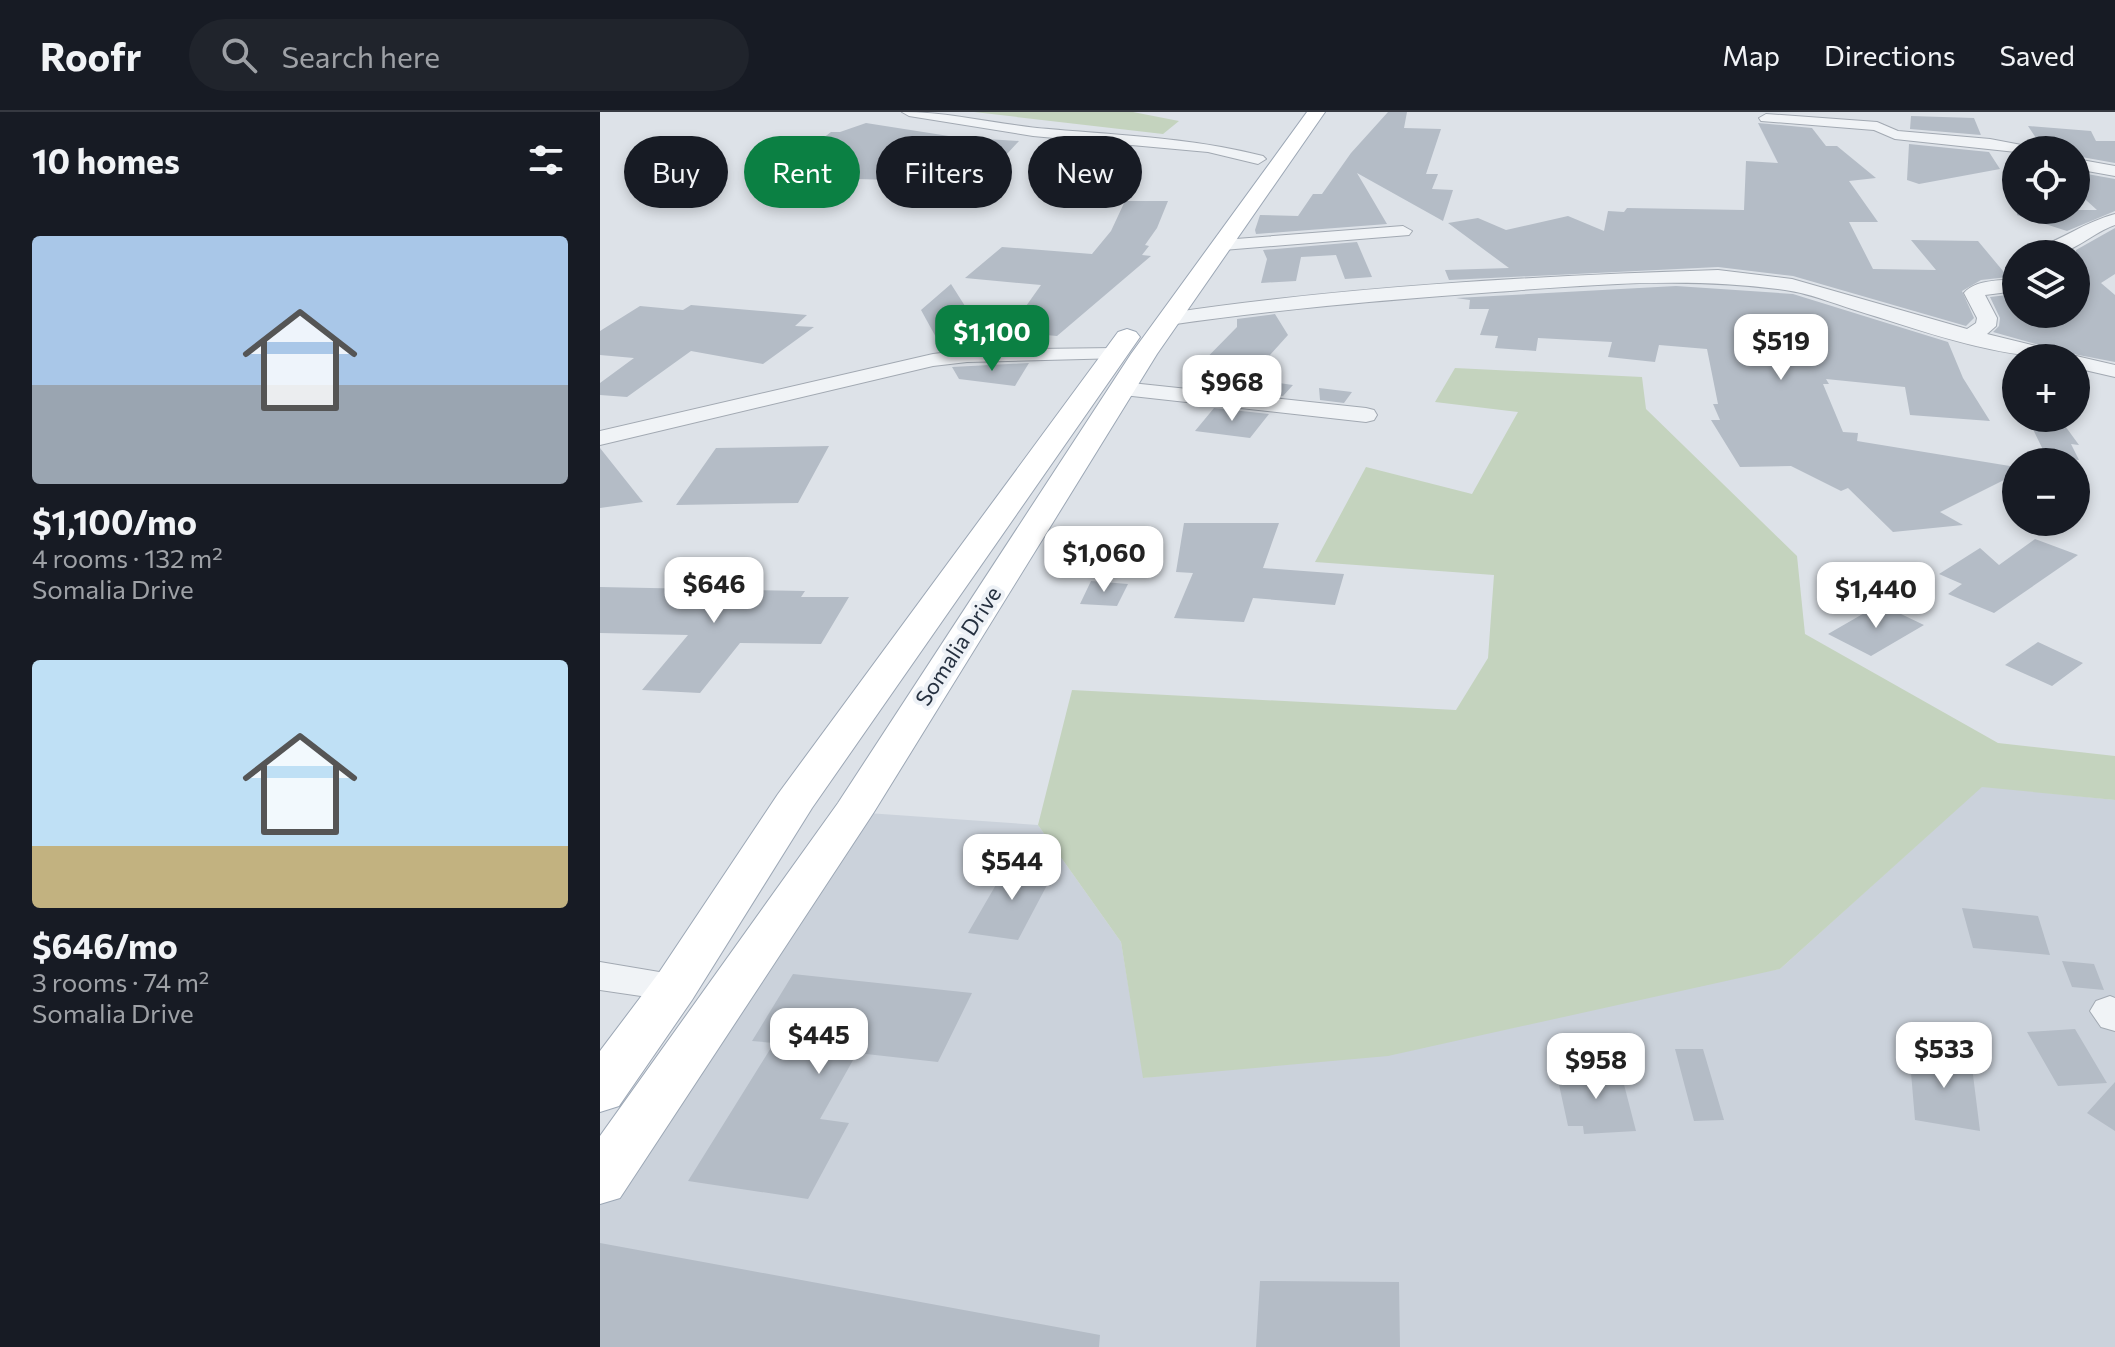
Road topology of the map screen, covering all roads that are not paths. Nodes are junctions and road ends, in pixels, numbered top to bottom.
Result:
1 (909, 112) edge
2 (1294, 112) edge
3 (1316, 112) edge
4 (1766, 118) dead end
5 (2002, 145) edge
6 (1258, 159) junction
7 (2090, 167) edge
8 (2115, 171) edge
9 (2115, 219) edge
10 (1403, 231) dead end
11 (2072, 240) edge
12 (1223, 245) junction
13 (2002, 287) edge
14 (1169, 319) junction
15 (1970, 337) junction
16 (2002, 345) edge
17 (2090, 365) edge
18 (2115, 371) edge
19 (1118, 372) junction
20 (1366, 415) dead end
21 (600, 438) edge
22 (600, 976) edge
23 (675, 987) junction
24 (600, 1091) edge
25 (600, 1181) edge

1 - 6 street
2 - 6 main road, Somalia Drive
3 - 12 main road, Somalia Drive
4 - 5 street
6 - 19 main road, Somalia Drive
7 - 8 street
9 - 11 street
10 - 12 street
12 - 14 main road, Somalia Drive
13 - 15 street
14 - 15 street
14 - 19 main road, Somalia Drive
15 - 16 street
17 - 18 street
19 - 20 street
19 - 21 street
19 - 23 main road, Somalia Drive
19 - 25 main road, Somalia Drive
22 - 23 street
23 - 24 main road, Somalia Drive

